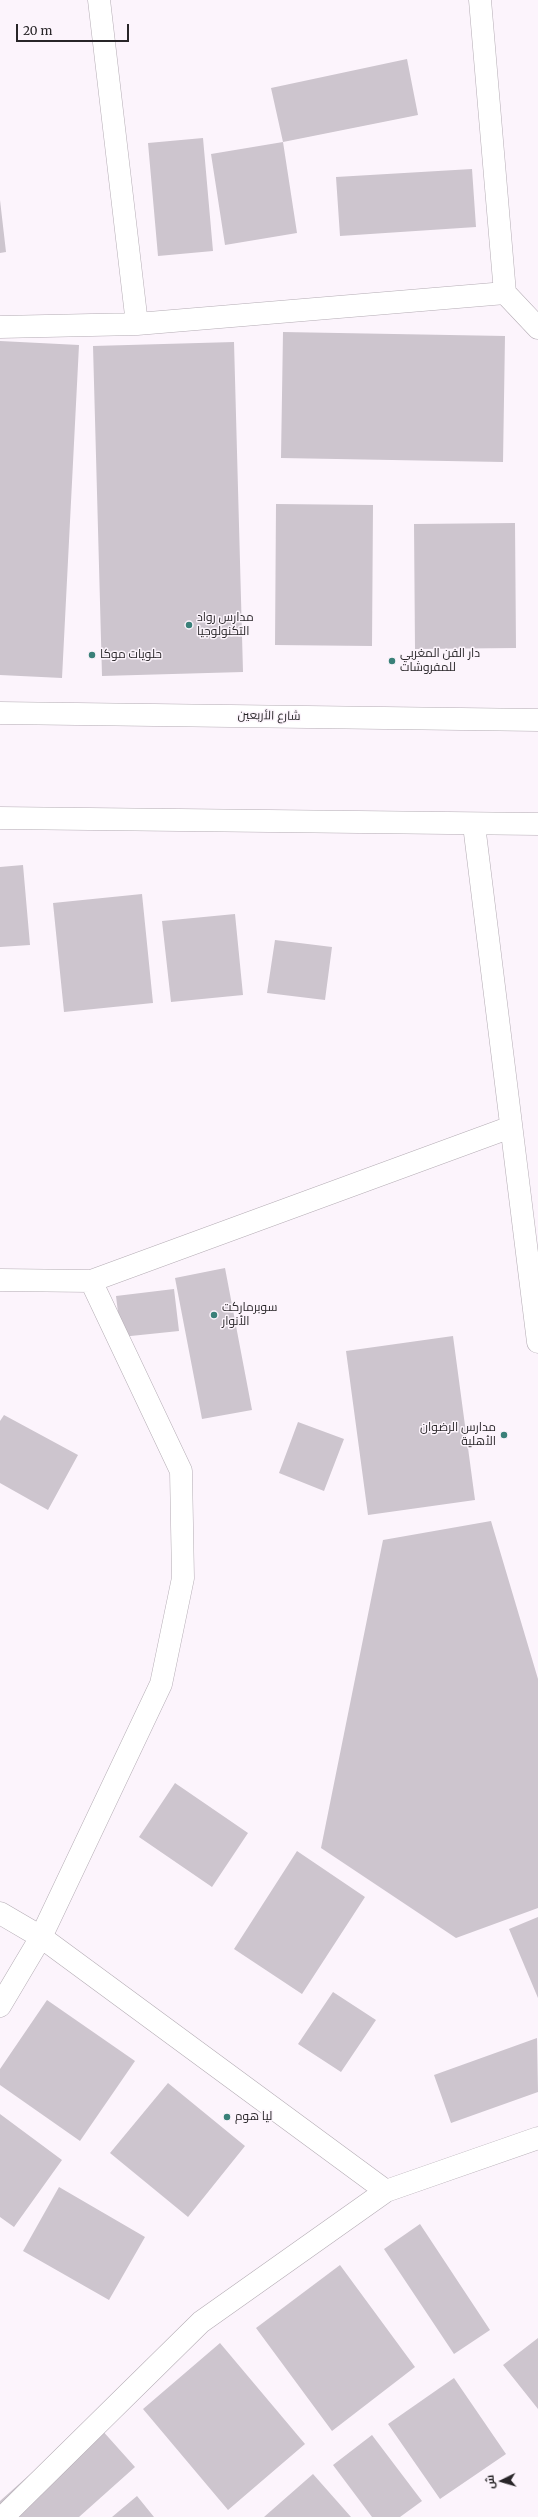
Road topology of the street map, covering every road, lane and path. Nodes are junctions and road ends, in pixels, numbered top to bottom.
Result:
1 (99, 0) edge
2 (480, 0) edge
3 (505, 293) junction
4 (136, 324) junction
5 (0, 327) edge
6 (538, 328) edge
7 (0, 712) edge
8 (538, 720) edge
9 (0, 818) edge
10 (474, 824) junction
11 (538, 824) edge
12 (511, 1127) junction
13 (0, 1280) edge
14 (91, 1281) junction
15 (538, 1342) edge
16 (0, 1913) edge
17 (41, 1937) junction
18 (0, 2006) edge
19 (538, 2138) edge
20 (386, 2191) junction
21 (3, 2517) edge

1 - 4 street
2 - 3 street
3 - 4 street
3 - 6 street
4 - 5 street
7 - 8 street, شارع الأربعين
9 - 10 street
10 - 11 street
10 - 12 street
12 - 14 street
12 - 15 street
13 - 14 street
14 - 17 street
16 - 17 street
17 - 18 street
17 - 20 street
19 - 20 street
20 - 21 street

